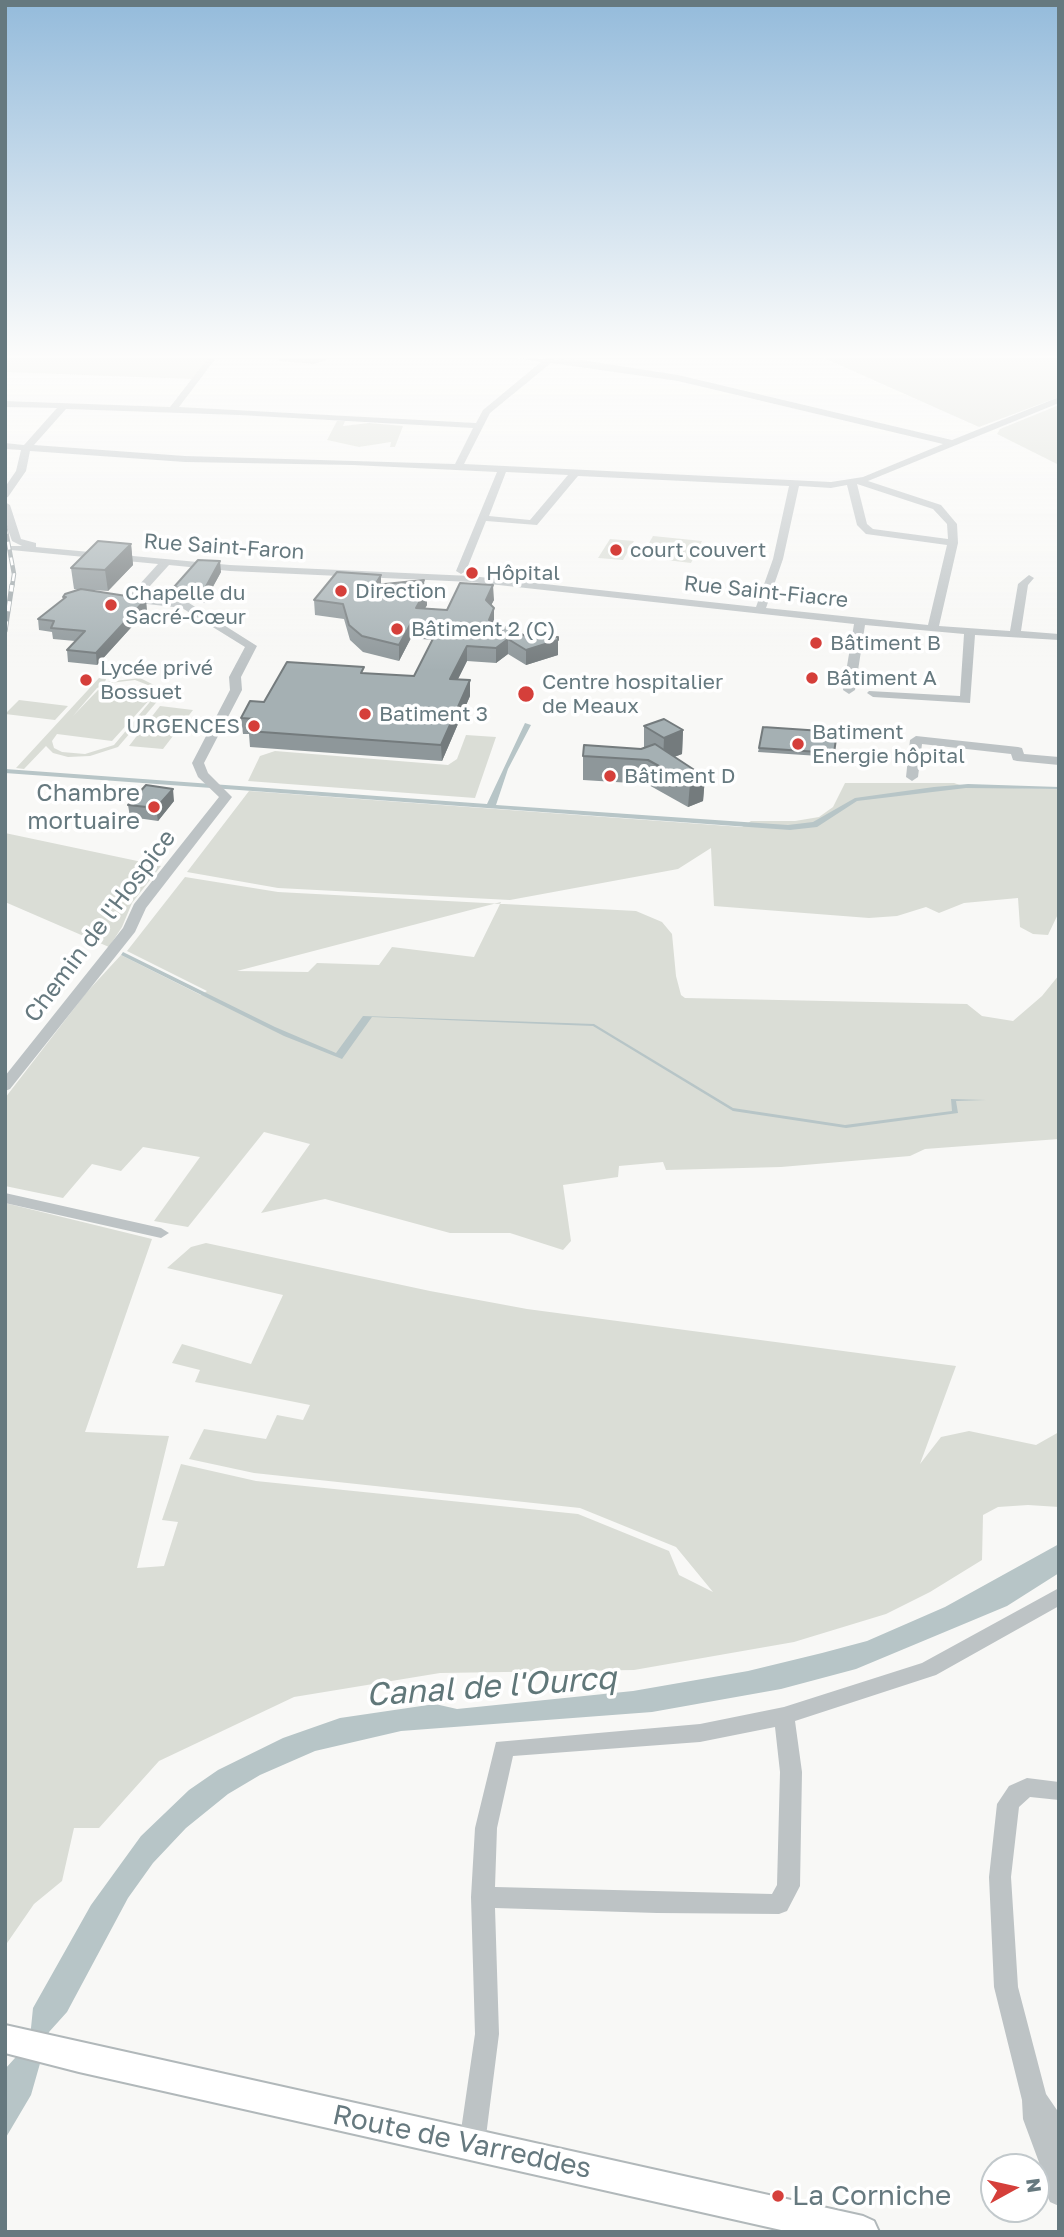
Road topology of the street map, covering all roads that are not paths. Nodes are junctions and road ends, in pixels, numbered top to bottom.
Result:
1 (23, 462) edge
2 (301, 462) edge
3 (460, 462) edge
4 (904, 462) edge
5 (458, 467) junction
6 (503, 469) junction
7 (576, 472) junction
8 (855, 482) junction
9 (794, 485) junction
10 (5, 495) edge
11 (5, 505) edge
12 (482, 518) junction
13 (953, 543) junction
14 (15, 548) dead end
15 (90, 556) junction
16 (165, 563) junction
17 (194, 565) junction
18 (454, 574) junction
19 (1029, 578) dead end
20 (182, 579) edge
21 (172, 589) edge
22 (106, 597) edge
23 (132, 599) junction
24 (161, 602) junction
25 (760, 610) junction
26 (860, 621) junction
27 (933, 629) junction
28 (970, 631) junction
29 (1015, 634) junction
30 (1059, 637) edge
31 (849, 690) dead end
32 (873, 693) dead end
33 (917, 726) dead end
34 (916, 740) junction
35 (1058, 760) edge
36 (912, 776) dead end
37 (5, 1086) edge
38 (5, 1198) edge
39 (161, 1233) dead end
40 (1059, 1596) edge
41 (784, 1716) junction
42 (1059, 1791) edge
43 (483, 1897) junction
44 (5, 2039) edge
45 (1035, 2100) junction
46 (1059, 2143) edge
47 (472, 2144) junction
48 (1059, 2193) edge
49 (863, 2232) edge

1 - 10 street
2 - 5 street
3 - 5 street
4 - 8 street
5 - 6 street
6 - 7 street
6 - 12 street
7 - 9 street
7 - 12 street
8 - 9 street
8 - 13 street
8 - 13 street
9 - 25 street
11 - 15 street
12 - 18 street
13 - 27 street
14 - 15 street, Rue Saint-Faron
15 - 16 street, Rue Saint-Faron
16 - 17 street, Rue Saint-Faron
16 - 23 street
17 - 18 street, Rue Saint-Faron
17 - 20 street
18 - 25 street, Rue Saint-Fiacre
19 - 29 street
21 - 24 street
22 - 23 street
23 - 24 street
24 - 37 street, Chemin de l'Hospice
25 - 26 street, Rue Saint-Fiacre
26 - 27 street, Rue Saint-Fiacre
26 - 31 street
27 - 28 street, Rue Saint-Fiacre
28 - 29 street, Rue Saint-Fiacre
28 - 32 street
29 - 30 street, Rue Saint-Fiacre
33 - 34 street
34 - 35 street
34 - 36 street
38 - 39 street
40 - 41 street
41 - 43 street
41 - 43 street
42 - 45 street
43 - 47 street
44 - 47 main road, Route de Varreddes
45 - 46 street
45 - 48 street
47 - 49 main road, Route de Varreddes

